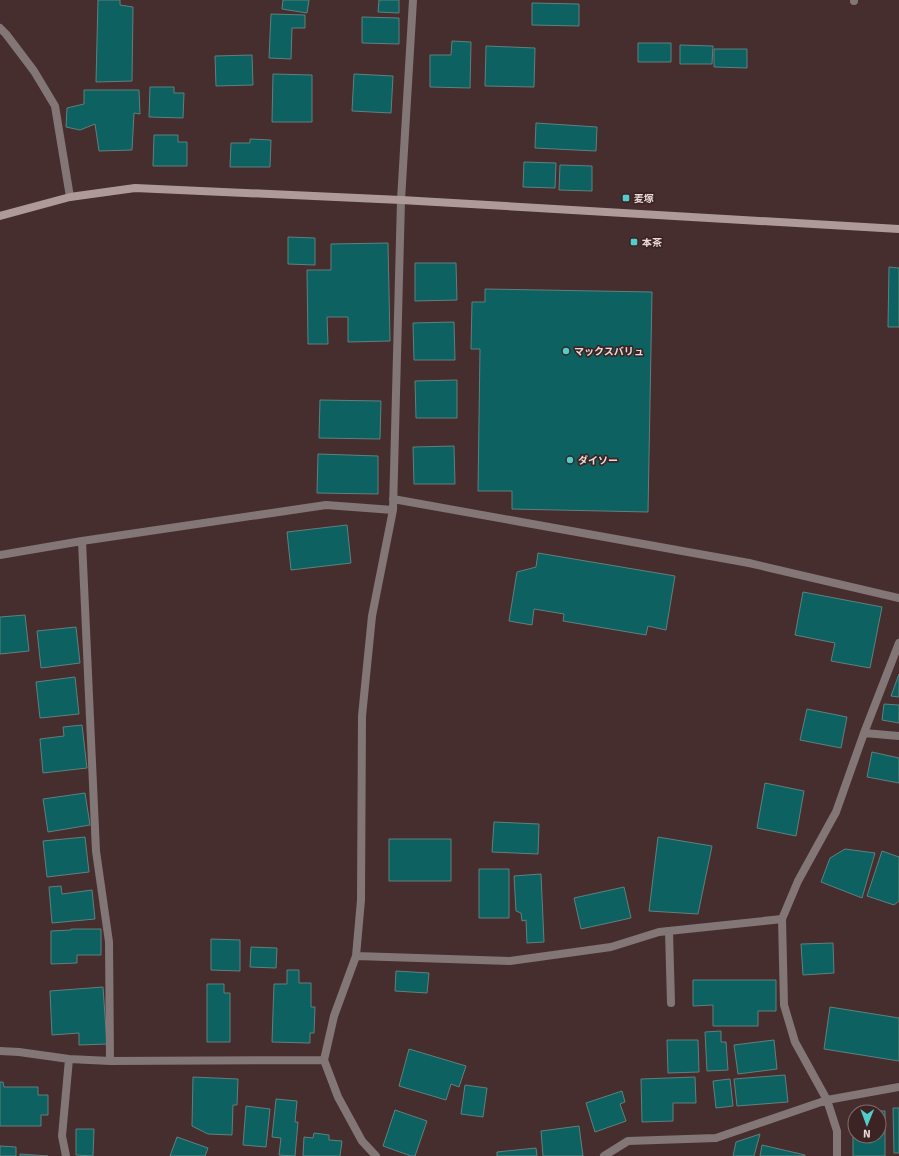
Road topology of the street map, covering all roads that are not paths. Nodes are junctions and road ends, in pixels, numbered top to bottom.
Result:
1 (413, 0) edge
2 (0, 28) edge
3 (70, 197) junction
4 (401, 200) junction
5 (0, 216) edge
6 (899, 229) edge
7 (393, 499) junction
8 (393, 510) junction
9 (82, 541) junction
10 (0, 555) edge
11 (899, 598) edge
12 (899, 643) edge
13 (864, 734) junction
14 (899, 736) edge
15 (782, 919) junction
16 (669, 931) junction
17 (356, 956) junction
18 (671, 1004) dead end
19 (0, 1051) edge
20 (69, 1059) junction
21 (324, 1060) junction
22 (110, 1061) junction
23 (899, 1087) edge
24 (827, 1100) junction
25 (66, 1156) edge
26 (376, 1156) edge
27 (604, 1156) edge
28 (837, 1156) edge

1 - 4 street
2 - 3 street
3 - 4 street
3 - 5 street
4 - 6 street
4 - 7 street
7 - 8 street
7 - 11 street
8 - 9 street
8 - 17 street
9 - 10 street
9 - 22 street
12 - 13 street
13 - 14 street
13 - 15 street
15 - 16 street
15 - 24 street
16 - 17 street
16 - 18 street
17 - 21 street
19 - 20 street
20 - 22 street
20 - 25 street
21 - 22 street
21 - 26 street
23 - 24 street
24 - 27 street
24 - 28 street

